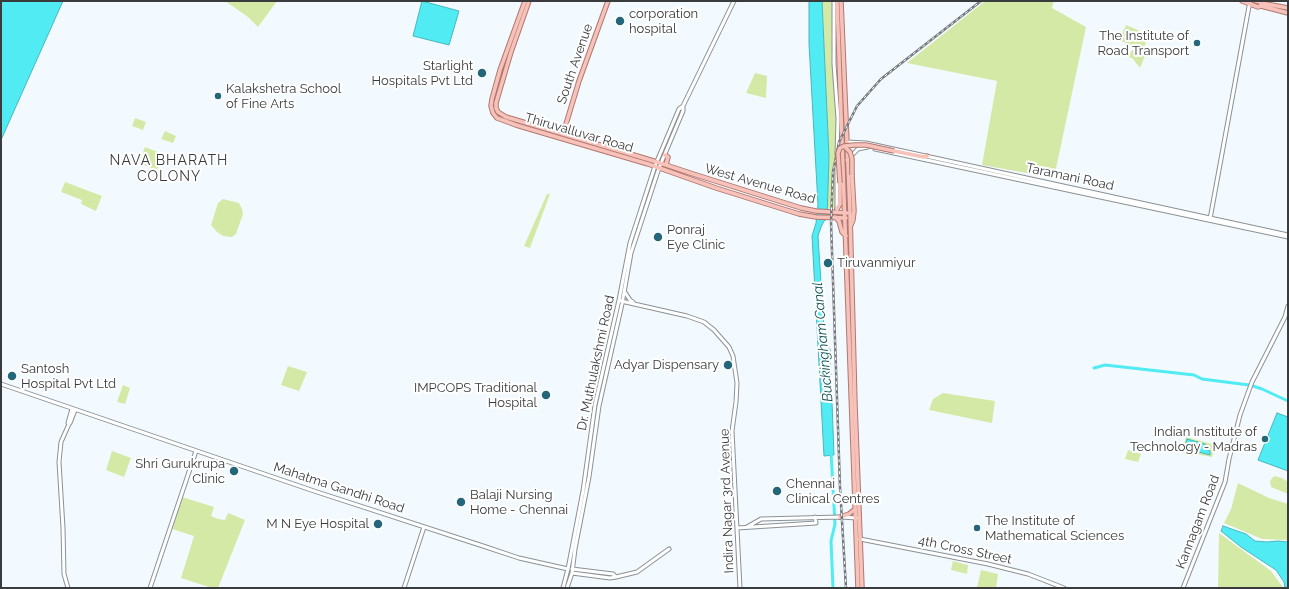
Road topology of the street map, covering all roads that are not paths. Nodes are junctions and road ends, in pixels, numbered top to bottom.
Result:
1 (525, 1) edge
2 (529, 1) edge
3 (608, 1) edge
4 (734, 1) edge
5 (834, 1) edge
6 (837, 1) edge
7 (842, 1) edge
8 (1242, 1) edge
9 (1250, 2) edge
10 (1259, 2) edge
11 (1288, 8) edge
12 (1288, 13) edge
13 (842, 69) junction
14 (842, 78) junction
15 (838, 85) junction
16 (683, 106) junction
17 (563, 134) junction
18 (847, 142) junction
19 (854, 142) junction
20 (844, 146) junction
21 (854, 152) junction
22 (665, 155) junction
23 (927, 156) junction
24 (847, 160) junction
25 (659, 163) junction
26 (666, 165) junction
27 (655, 166) junction
28 (659, 168) junction
29 (668, 171) joint
30 (840, 204) junction
31 (837, 210) junction
32 (845, 210) junction
33 (850, 213) junction
34 (835, 217) junction
35 (845, 218) junction
36 (851, 219) junction
37 (1210, 219) junction
38 (846, 236) junction
39 (1288, 236) edge
40 (624, 291) junction
41 (620, 300) junction
42 (634, 304) junction
43 (1288, 306) edge
44 (1, 385) edge
45 (73, 410) junction
46 (196, 451) junction
47 (589, 467) junction
48 (855, 509) junction
49 (815, 517) junction
50 (840, 517) junction
51 (857, 518) junction
52 (424, 526) junction
53 (747, 527) junction
54 (737, 528) junction
55 (860, 539) junction
56 (670, 549) dead end
57 (573, 563) junction
58 (568, 570) junction
59 (579, 570) junction
60 (572, 571) junction
61 (610, 576) junction
62 (66, 587) edge
63 (150, 588) edge
64 (404, 588) edge
65 (563, 588) edge
66 (567, 588) edge
67 (740, 588) edge
68 (858, 588) edge
69 (862, 588) edge
70 (1064, 588) edge
71 (1183, 588) edge

1 - 27 main road, Thiruvalluvar Road
2 - 17 main road, Thiruvalluvar Road
3 - 17 main road, South Avenue
4 - 16 street
5 - 15 street
6 - 13 main road
7 - 13 main road
8 - 9 main road
9 - 10 main road
9 - 37 street
10 - 11 main road
10 - 12 main road
13 - 14 main road
14 - 15 main road
14 - 18 main road
15 - 31 street
15 - 32 main road
16 - 22 street
16 - 25 street
17 - 25 main road, Thiruvalluvar Road
18 - 19 street, Taramani Road
18 - 24 main road
19 - 21 street
19 - 23 street, Taramani Road
20 - 23 main road, bridge
20 - 30 main road, bridge
20 - 36 main road, bridge
21 - 24 street
21 - 37 street, Taramani Road
22 - 25 street
22 - 26 main road
23 - 37 street, Taramani Road
24 - 33 main road
25 - 26 main road, West Avenue Road
25 - 27 street, Dr. Muthulakshmi Road
25 - 28 street, Dr. Muthulakshmi Road
26 - 31 main road, West Avenue Road
27 - 28 main road, Thiruvalluvar Road
27 - 41 street, Dr. Muthulakshmi Road
28 - 29 main road, Thiruvalluvar Road
28 - 40 street, Dr. Muthulakshmi Road
29 - 34 main road, West Avenue Road
30 - 31 main road
30 - 32 main road
31 - 32 main road, West Avenue Road
32 - 33 main road, West Avenue Road
32 - 35 main road
33 - 36 main road
34 - 35 main road, West Avenue Road
34 - 38 main road
35 - 36 main road, West Avenue Road
35 - 38 main road
36 - 51 main road
37 - 39 street, Taramani Road
38 - 48 main road
40 - 41 street, Dr. Muthulakshmi Road
40 - 42 street
41 - 42 street, Indira Nagar 3rd Avenue
41 - 47 street, Dr. Muthulakshmi Road
42 - 54 street, Indira Nagar 3rd Avenue
43 - 71 street, Kannagam Road
44 - 45 street, Mahatma Gandhi Road
45 - 46 street, Mahatma Gandhi Road
45 - 62 street
46 - 52 street, Mahatma Gandhi Road
46 - 63 street
47 - 57 street, Dr. Muthulakshmi Road
47 - 58 street, Dr. Muthulakshmi Road
48 - 50 main road
48 - 51 main road
49 - 50 street
49 - 53 street
49 - 53 street
50 - 51 street
51 - 55 main road
51 - 68 main road
52 - 58 street, Mahatma Gandhi Road
52 - 64 street
53 - 54 street
54 - 67 street, Indira Nagar 3rd Avenue
55 - 69 main road
55 - 70 street, 4th Cross Street
56 - 61 street
57 - 59 street
57 - 60 street, Dr. Muthulakshmi Road
58 - 65 street, Dr. Muthulakshmi Road
59 - 60 street
59 - 61 street
60 - 61 street
60 - 66 street, Dr. Muthulakshmi Road

